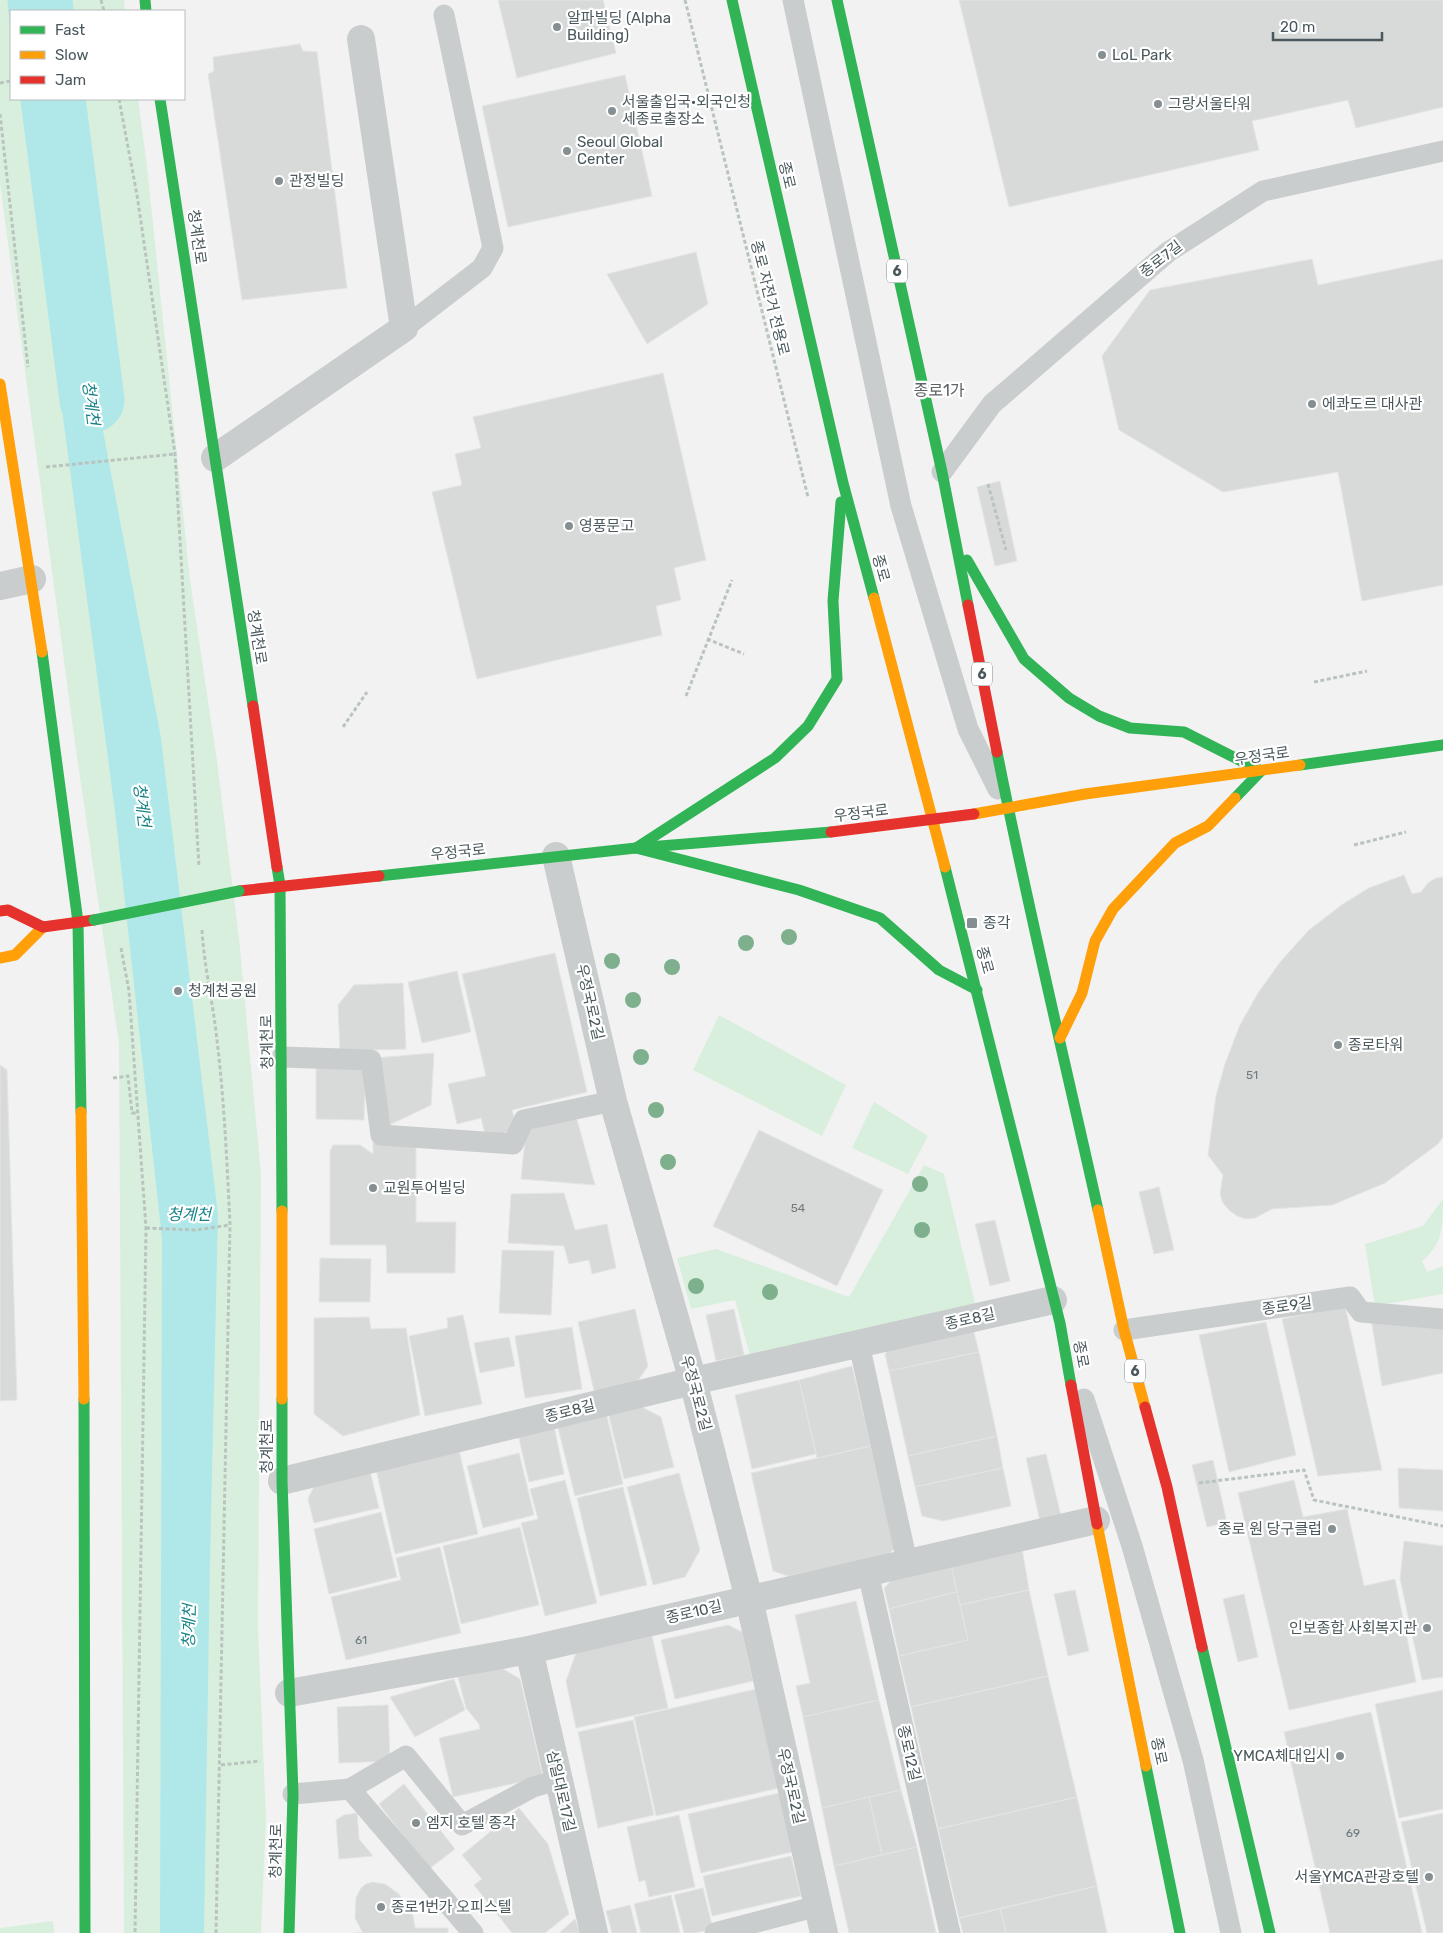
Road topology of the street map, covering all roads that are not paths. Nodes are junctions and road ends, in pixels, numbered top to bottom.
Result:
1 (732, 0) edge
2 (793, 0) edge
3 (837, 0) edge
4 (444, 15) dead end
5 (360, 38) dead end
6 (160, 100) edge
7 (1443, 151) edge
8 (404, 328) junction
9 (0, 384) edge
10 (215, 458) junction
11 (942, 472) junction
12 (843, 484) junction
13 (956, 541) junction
14 (32, 579) junction
15 (0, 586) edge
16 (1443, 745) edge
17 (1261, 771) junction
18 (1008, 807) junction
19 (932, 819) junction
20 (636, 848) junction
21 (556, 856) junction
22 (280, 886) junction
23 (0, 911) edge
24 (78, 922) junction
25 (42, 927) junction
26 (0, 958) edge
27 (977, 990) junction
28 (1060, 1038) junction
29 (282, 1058) junction
30 (613, 1101) junction
31 (1056, 1311) junction
32 (1443, 1319) edge
33 (1124, 1330) junction
34 (859, 1344) junction
35 (693, 1381) junction
36 (282, 1481) junction
37 (1096, 1520) junction
38 (907, 1562) junction
39 (868, 1573) junction
40 (749, 1599) junction
41 (529, 1650) junction
42 (289, 1693) junction
43 (558, 1780) junction
44 (350, 1789) junction
45 (292, 1794) junction
46 (1260, 1890) junction
47 (818, 1906) junction
48 (85, 1933) edge
49 (289, 1933) edge
50 (473, 1933) edge
51 (594, 1933) edge
52 (715, 1933) edge
53 (824, 1933) edge
54 (950, 1933) edge
55 (1180, 1933) edge
56 (1231, 1933) edge
57 (1263, 1933) edge
58 (1270, 1933) edge

1 - 12 main road, 종로
2 - 18 lane
3 - 11 main road, 6
4 - 8 lane
5 - 8 street
6 - 10 main road, 청계천로
7 - 11 lane, 종로7길
8 - 10 street
9 - 14 main road
10 - 22 main road, 청계천로
11 - 13 main road, 6
12 - 19 main road, 종로
12 - 20 main road
13 - 17 main road
13 - 18 main road, 6
14 - 15 street
14 - 24 main road
16 - 17 main road, 우정국로
17 - 18 main road, 우정국로
17 - 28 main road
18 - 19 main road, 우정국로
18 - 28 main road, 6
19 - 20 main road, 우정국로
19 - 27 main road, 종로
20 - 21 main road, 우정국로
20 - 27 main road
21 - 22 main road, 우정국로
21 - 30 street, 우정국로2길
22 - 24 main road, 우정국로, bridge
22 - 29 main road, 청계천로
23 - 25 main road
24 - 25 main road, 우정국로
24 - 48 main road
25 - 26 main road
27 - 31 main road, 종로
28 - 33 main road, 6
29 - 30 lane
29 - 36 main road, 청계천로
30 - 35 street, 우정국로2길
31 - 34 street, 종로8길
31 - 37 main road, 종로
31 - 56 lane
32 - 33 lane, 종로9길
33 - 46 main road, 6
34 - 35 street, 종로8길
34 - 38 lane
35 - 36 street, 종로8길
35 - 40 street, 우정국로2길
36 - 42 main road, 청계천로
37 - 38 street, 종로10길
37 - 55 main road, 종로
38 - 39 street, 종로10길
39 - 40 street, 종로10길
39 - 54 lane, 종로12길
40 - 41 street, 종로10길
40 - 47 street, 우정국로2길
41 - 42 street, 종로10길
41 - 43 street, 삼일대로17길
42 - 45 main road, 청계천로
43 - 44 lane
43 - 51 street, 삼일대로17길
44 - 45 lane
44 - 50 lane
45 - 49 main road, 청계천로
46 - 57 lane
46 - 58 main road, 6
47 - 52 lane
47 - 53 street, 우정국로2길

